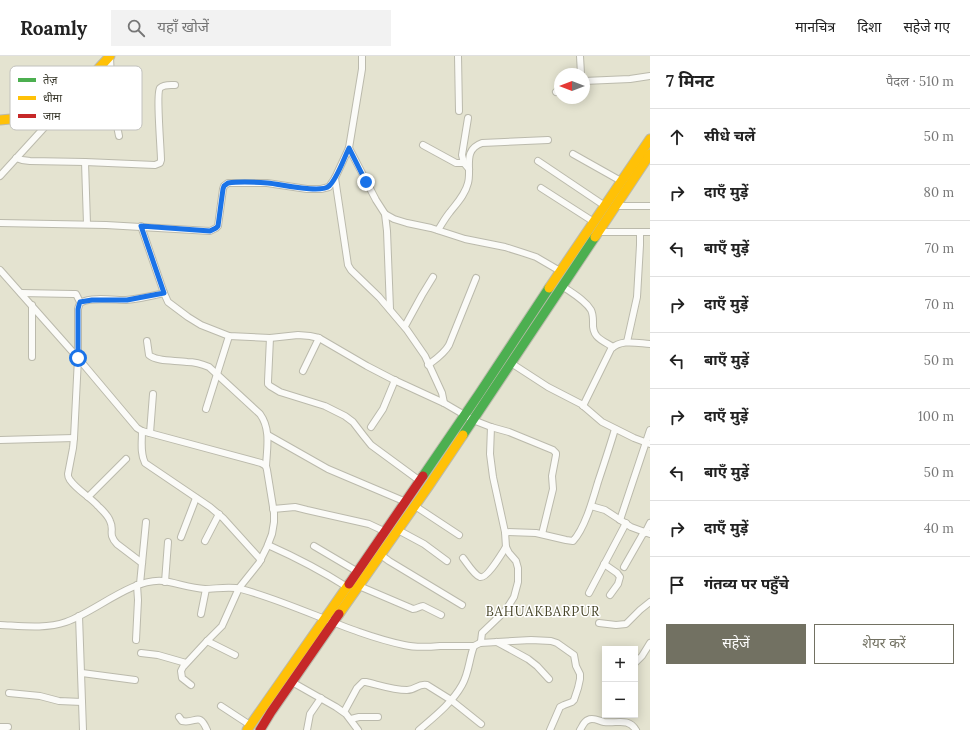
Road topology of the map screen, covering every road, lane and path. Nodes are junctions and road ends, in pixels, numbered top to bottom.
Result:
1 (110, 56) edge
2 (362, 56) edge
3 (458, 56) edge
4 (580, 56) edge
5 (101, 66) edge
6 (110, 66) edge
7 (581, 68) edge
8 (650, 76) edge
9 (590, 81) edge
10 (176, 85) dead end
11 (458, 111) dead end
12 (468, 118) dead end
13 (10, 119) edge
14 (0, 120) edge
15 (42, 130) edge
16 (118, 130) edge
17 (119, 136) dead end
18 (650, 139) edge
19 (548, 140) dead end
20 (423, 145) dead end
21 (349, 148) junction
22 (573, 154) dead end
23 (650, 154) edge
24 (16, 158) junction
25 (538, 160) dead end
26 (85, 162) junction
27 (464, 163) junction
28 (469, 169) junction
29 (0, 176) edge
30 (335, 178) junction
31 (622, 181) junction
32 (541, 188) dead end
33 (605, 206) junction
34 (616, 206) junction
35 (650, 206) edge
36 (385, 214) junction
37 (594, 222) junction
38 (0, 223) edge
39 (86, 224) junction
40 (141, 226) junction
41 (438, 230) junction
42 (599, 232) junction
43 (640, 232) junction
44 (650, 232) edge
45 (0, 270) edge
46 (560, 271) junction
47 (433, 277) dead end
48 (476, 278) dead end
49 (562, 286) junction
50 (21, 293) junction
51 (164, 293) junction
52 (80, 302) junction
53 (32, 305) junction
54 (390, 309) junction
55 (405, 326) junction
56 (229, 336) junction
57 (270, 338) junction
58 (319, 338) junction
59 (147, 341) dead end
60 (627, 342) junction
61 (650, 344) edge
62 (613, 347) junction
63 (32, 357) dead end
64 (78, 358) junction
65 (511, 363) junction
66 (428, 365) junction
67 (303, 371) dead end
68 (217, 374) junction
69 (395, 380) junction
70 (153, 394) dead end
71 (444, 403) junction
72 (583, 406) junction
73 (206, 409) dead end
74 (469, 418) junction
75 (371, 427) dead end
76 (491, 427) junction
77 (615, 429) junction
78 (650, 430) edge
79 (142, 431) junction
80 (150, 434) junction
81 (268, 435) junction
82 (74, 438) junction
83 (0, 440) edge
84 (648, 443) edge
85 (126, 459) dead end
86 (266, 466) junction
87 (420, 481) junction
88 (88, 496) junction
89 (196, 498) junction
90 (406, 502) junction
91 (415, 506) junction
92 (591, 506) junction
93 (273, 508) junction
94 (219, 514) junction
95 (620, 520) junction
96 (146, 522) dead end
97 (650, 523) edge
98 (626, 524) junction
99 (398, 530) junction
100 (386, 532) junction
101 (505, 532) junction
102 (646, 533) edge
103 (542, 534) junction
104 (459, 536) dead end
105 (181, 537) dead end
106 (205, 541) dead end
107 (168, 542) dead end
108 (268, 545) junction
109 (314, 546) dead end
110 (506, 547) junction
111 (381, 555) junction
112 (463, 558) dead end
113 (261, 560) junction
114 (447, 561) dead end
115 (142, 563) junction
116 (604, 564) junction
117 (624, 568) dead end
118 (358, 572) junction
119 (165, 582) junction
120 (138, 585) junction
121 (360, 586) junction
122 (347, 587) junction
123 (239, 588) junction
124 (206, 589) junction
125 (589, 593) dead end
126 (610, 595) dead end
127 (650, 602) edge
128 (462, 605) dead end
129 (201, 614) dead end
130 (441, 614) dead end
131 (79, 616) junction
132 (329, 621) junction
133 (599, 623) dead end
134 (0, 625) edge
135 (136, 640) dead end
136 (207, 641) junction
137 (497, 642) junction
138 (650, 643) edge
139 (477, 644) junction
140 (141, 653) dead end
141 (235, 655) dead end
142 (638, 660) edge
143 (186, 663) junction
144 (82, 673) junction
145 (549, 679) dead end
146 (135, 680) dead end
147 (292, 682) junction
148 (191, 685) dead end
149 (9, 693) dead end
150 (321, 698) junction
151 (451, 700) junction
152 (82, 702) junction
153 (221, 706) dead end
154 (344, 712) junction
155 (180, 717) dead end
156 (378, 717) dead end
157 (351, 720) junction
158 (481, 724) dead end
159 (0, 727) edge
160 (8, 727) dead end
161 (249, 728) edge
162 (308, 729) edge
163 (83, 730) edge
164 (207, 730) edge
165 (260, 730) edge
166 (358, 730) edge
167 (419, 730) edge
168 (550, 730) edge
169 (580, 730) edge
170 (636, 730) edge

1 - 5 main road
1 - 6 street
2 - 21 street
3 - 11 street
4 - 7 street
8 - 9 street
10 - 26 street
12 - 27 street
13 - 14 main road
15 - 24 street
16 - 17 street
18 - 31 main road
19 - 28 street
20 - 27 street
21 - 30 street
21 - 36 street
22 - 31 street
23 - 34 main road
24 - 26 street
24 - 29 street
25 - 33 street
26 - 39 street
27 - 28 street
28 - 41 street
30 - 40 street
30 - 54 street
31 - 33 main road
32 - 37 street
33 - 37 main road
34 - 35 street
34 - 42 main road
36 - 41 street
36 - 54 street
37 - 46 main road
38 - 39 street
39 - 40 street
40 - 51 street
41 - 46 street
42 - 43 street
42 - 49 main road
43 - 44 street
43 - 60 street
45 - 50 street
46 - 74 main road
47 - 55 street
48 - 66 street
49 - 62 street
49 - 65 main road
50 - 52 street
50 - 53 street
51 - 52 street
51 - 56 street
52 - 64 street
53 - 63 street
53 - 64 street
54 - 55 street
55 - 66 street
56 - 57 street
56 - 68 street
57 - 58 street
57 - 87 street
58 - 67 street
58 - 69 street
59 - 68 street
60 - 61 street
60 - 62 street
62 - 72 street
64 - 79 street
64 - 82 street
65 - 72 street
65 - 74 main road
66 - 71 street
68 - 73 street
68 - 81 street
69 - 71 street
69 - 75 street
70 - 80 street
71 - 74 street
72 - 77 street
74 - 76 street
74 - 87 main road
74 - 91 main road
76 - 101 street
76 - 103 street
77 - 84 street
77 - 92 street
78 - 84 street
79 - 80 street
79 - 89 street
80 - 86 street
81 - 86 street
81 - 90 street
82 - 83 street
82 - 88 street
84 - 95 street
85 - 88 street
86 - 93 street
87 - 90 main road
88 - 115 street
89 - 94 street
89 - 105 street
90 - 100 main road
91 - 99 main road
91 - 104 street
92 - 95 street
92 - 103 street
93 - 100 street
93 - 108 street
94 - 106 street
94 - 113 street
95 - 98 street
96 - 115 street
97 - 102 street
98 - 102 street
98 - 116 street
99 - 111 main road
99 - 114 street
100 - 118 main road
101 - 103 street
101 - 110 street
102 - 117 street
107 - 119 street
108 - 113 street
108 - 122 street
109 - 118 street
110 - 112 street
110 - 139 street
111 - 121 main road
111 - 128 street
113 - 123 street
115 - 120 street
116 - 125 street
116 - 126 street
118 - 122 main road
119 - 120 street
119 - 124 street
120 - 131 street
120 - 135 street
121 - 130 street
121 - 132 main road
122 - 132 main road
123 - 124 street
123 - 132 street
123 - 136 street
124 - 129 street
127 - 133 street
131 - 134 street
131 - 144 street
132 - 139 street
132 - 147 main road
132 - 161 main road
136 - 141 street
136 - 143 street
137 - 139 street
137 - 145 street
137 - 168 street
138 - 142 street
139 - 151 street
140 - 143 street
143 - 148 street
144 - 146 street
144 - 152 street
147 - 150 street
147 - 165 main road
149 - 152 street
150 - 154 street
150 - 162 street
151 - 154 street
151 - 158 street
151 - 167 street
152 - 163 street
153 - 161 street
154 - 157 street
155 - 164 street
156 - 157 street
157 - 166 street
159 - 160 street
169 - 170 street

